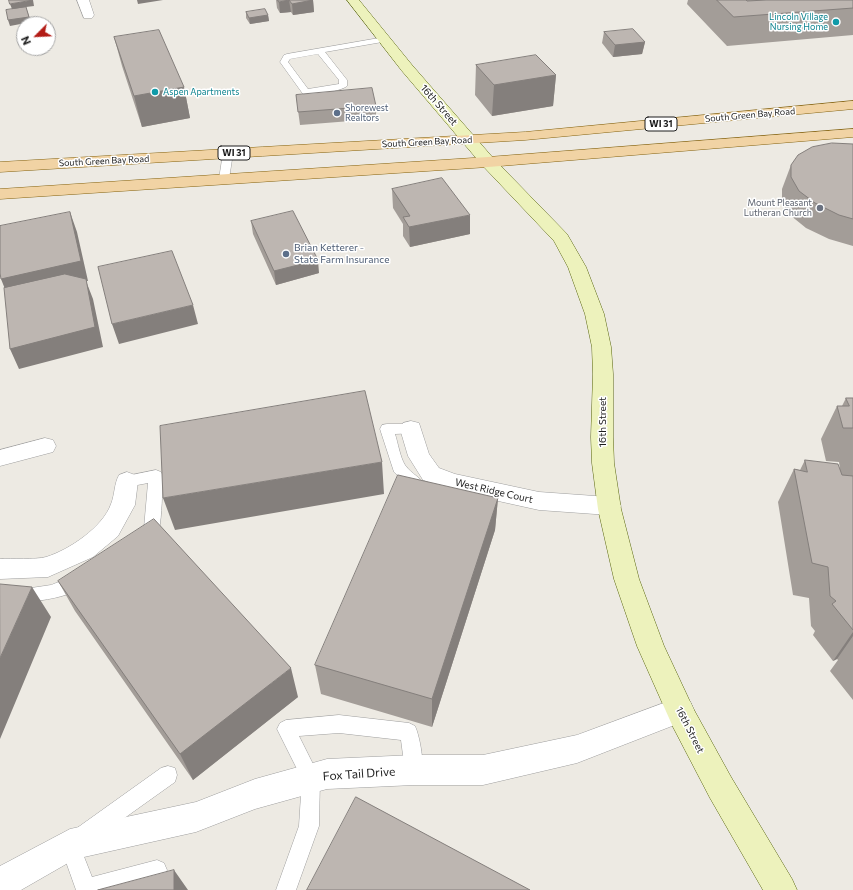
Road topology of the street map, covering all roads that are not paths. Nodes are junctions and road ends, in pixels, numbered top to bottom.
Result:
1 (83, 0) edge
2 (353, 0) edge
3 (88, 15) dead end
4 (385, 39) junction
5 (320, 51) junction
6 (853, 105) edge
7 (804, 110) junction
8 (853, 133) edge
9 (468, 139) junction
10 (228, 153) junction
11 (488, 162) junction
12 (0, 167) edge
13 (224, 179) junction
14 (0, 194) edge
15 (411, 429) joint
16 (45, 446) dead end
17 (0, 458) edge
18 (127, 481) joint
19 (435, 501) edge
20 (609, 506) junction
21 (134, 548) edge
22 (0, 569) edge
23 (91, 574) edge
24 (0, 596) edge
25 (680, 710) junction
26 (414, 770) junction
27 (168, 775) dead end
28 (311, 778) junction
29 (70, 845) junction
30 (157, 870) dead end
31 (0, 884) edge
32 (286, 890) edge
33 (781, 890) edge

1 - 3 street
2 - 4 street, 16th Street
4 - 5 lane
4 - 9 street, 16th Street
5 - 5 lane
6 - 7 main road, South Green Bay Road / WI 31
7 - 9 main road, South Green Bay Road / WI 31
7 - 11 main road
8 - 11 main road
9 - 10 main road, South Green Bay Road / WI 31
9 - 11 street, 16th Street
9 - 13 main road
10 - 12 main road, South Green Bay Road / WI 31
10 - 13 lane
11 - 13 main road
11 - 20 street, 16th Street
13 - 14 main road
15 - 19 lane
15 - 20 street, West Ridge Court
16 - 17 street
18 - 21 lane
18 - 22 street
20 - 25 street, 16th Street
23 - 24 lane
25 - 26 street, Fox Tail Drive
25 - 33 street, 16th Street
26 - 28 street, Fox Tail Drive
26 - 28 lane
27 - 29 lane
28 - 29 street, Fox Tail Drive
28 - 32 lane
29 - 30 lane
29 - 31 street, Fox Tail Drive

